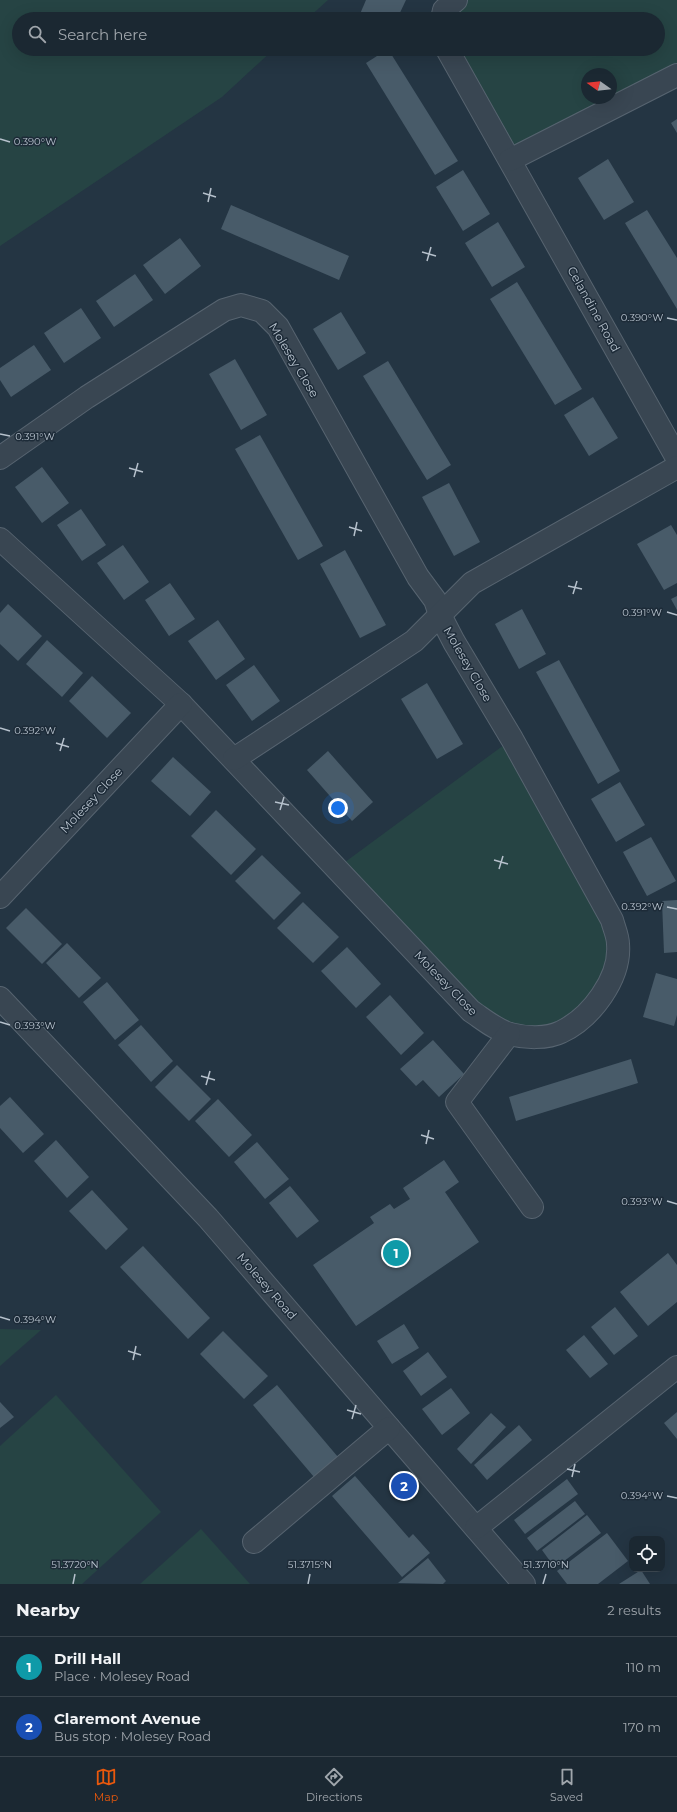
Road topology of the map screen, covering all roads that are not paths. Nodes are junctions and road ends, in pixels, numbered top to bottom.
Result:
1 (456, 0) edge
2 (444, 12) edge
3 (451, 56) edge
4 (677, 75) edge
5 (510, 160) junction
6 (0, 458) edge
7 (677, 458) edge
8 (677, 467) edge
9 (0, 539) edge
10 (440, 615) junction
11 (181, 704) junction
12 (234, 759) junction
13 (0, 897) edge
14 (0, 998) edge
15 (509, 1034) junction
16 (532, 1207) dead end
17 (677, 1366) edge
18 (389, 1428) junction
19 (476, 1528) junction
20 (254, 1542) dead end
21 (524, 1584) edge

1 - 2 street
3 - 5 street, Celandine Road
4 - 5 street
5 - 7 street, Celandine Road
6 - 10 street, Molesey Close
8 - 10 street
9 - 11 street, Molesey Close
10 - 12 street, Molesey Close
10 - 15 street, Molesey Close
11 - 12 street, Molesey Close
11 - 13 street, Molesey Close
12 - 15 street, Molesey Close
14 - 18 street, Molesey Road
15 - 16 street
17 - 19 street
18 - 19 street, Molesey Road
18 - 20 street
19 - 21 street, Molesey Road

